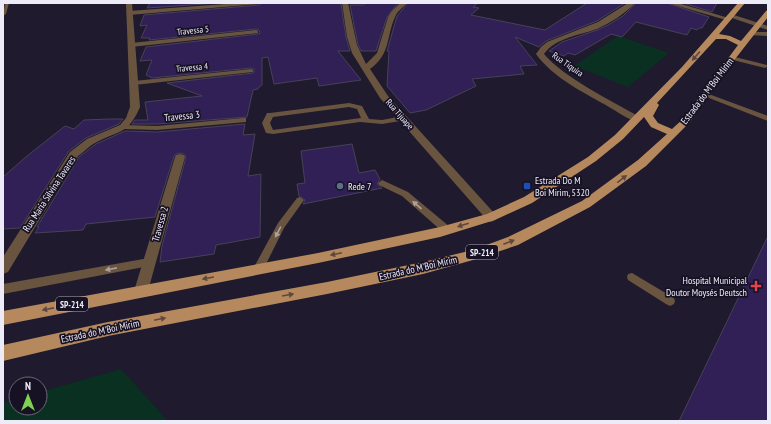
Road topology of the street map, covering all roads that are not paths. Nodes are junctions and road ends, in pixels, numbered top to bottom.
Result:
1 (7, 3) edge
2 (259, 3) edge
3 (346, 3) edge
4 (404, 3) edge
5 (632, 3) edge
6 (671, 3) edge
7 (742, 3) edge
8 (129, 8) edge
9 (768, 12) edge
10 (3, 14) edge
11 (729, 17) junction
12 (763, 26) edge
13 (256, 32) dead end
14 (750, 34) junction
15 (768, 34) edge
16 (712, 38) junction
17 (131, 45) junction
18 (742, 46) junction
19 (731, 58) junction
20 (765, 66) dead end
21 (365, 68) junction
22 (251, 71) dead end
23 (134, 83) junction
24 (706, 95) junction
25 (655, 100) junction
26 (403, 118) junction
27 (637, 118) junction
28 (768, 119) edge
29 (243, 120) dead end
30 (366, 120) junction
31 (124, 127) junction
32 (674, 133) junction
33 (180, 157) dead end
34 (382, 183) dead end
35 (300, 200) dead end
36 (491, 217) junction
37 (447, 230) junction
38 (149, 262) junction
39 (3, 268) edge
40 (258, 269) junction
41 (632, 277) dead end
42 (3, 289) edge
43 (141, 291) junction
44 (670, 301) dead end
45 (3, 318) edge
46 (3, 353) edge

1 - 10 lane
2 - 8 lane
3 - 21 street, Rua Tijuape
4 - 21 street
5 - 27 street, Rua Tiquira
6 - 11 street
7 - 11 main road, SP-214
8 - 17 street
9 - 12 main road, Estrada do M'Boi Mirim / SP-214
11 - 12 lane
11 - 16 main road, SP-214
12 - 14 main road, Estrada do M'Boi Mirim / SP-214
13 - 17 lane, Travessa 5
14 - 15 lane
14 - 18 main road, Estrada do M'Boi Mirim / SP-214
16 - 18 main road
16 -> 25 main road, SP-214
17 - 23 street
18 - 19 main road, Estrada do M'Boi Mirim / SP-214
19 - 20 lane
19 - 24 main road, Estrada do M'Boi Mirim / SP-214
21 - 26 street, Rua Tijuape
22 - 23 lane, Travessa 4
23 - 31 street
24 - 28 lane
24 - 32 main road, Estrada do M'Boi Mirim / SP-214
25 - 27 main road, SP-214
25 - 32 main road
26 - 30 lane
26 - 36 street, Rua Tijuape
27 - 36 main road, SP-214
29 - 31 lane, Travessa 3
30 - 30 lane
31 - 39 street, Rua Maria Silvina Tavares
46 -> 32 main road, Estrada do M'Boi Mirim / SP-214
33 - 38 street, Travessa 2
37 -> 34 lane
35 -> 40 lane
36 -> 37 main road, SP-214
37 -> 40 main road, SP-214
38 -> 42 lane
38 - 43 street, Travessa 2
40 -> 43 main road, SP-214
41 - 44 lane
43 -> 45 main road, SP-214

